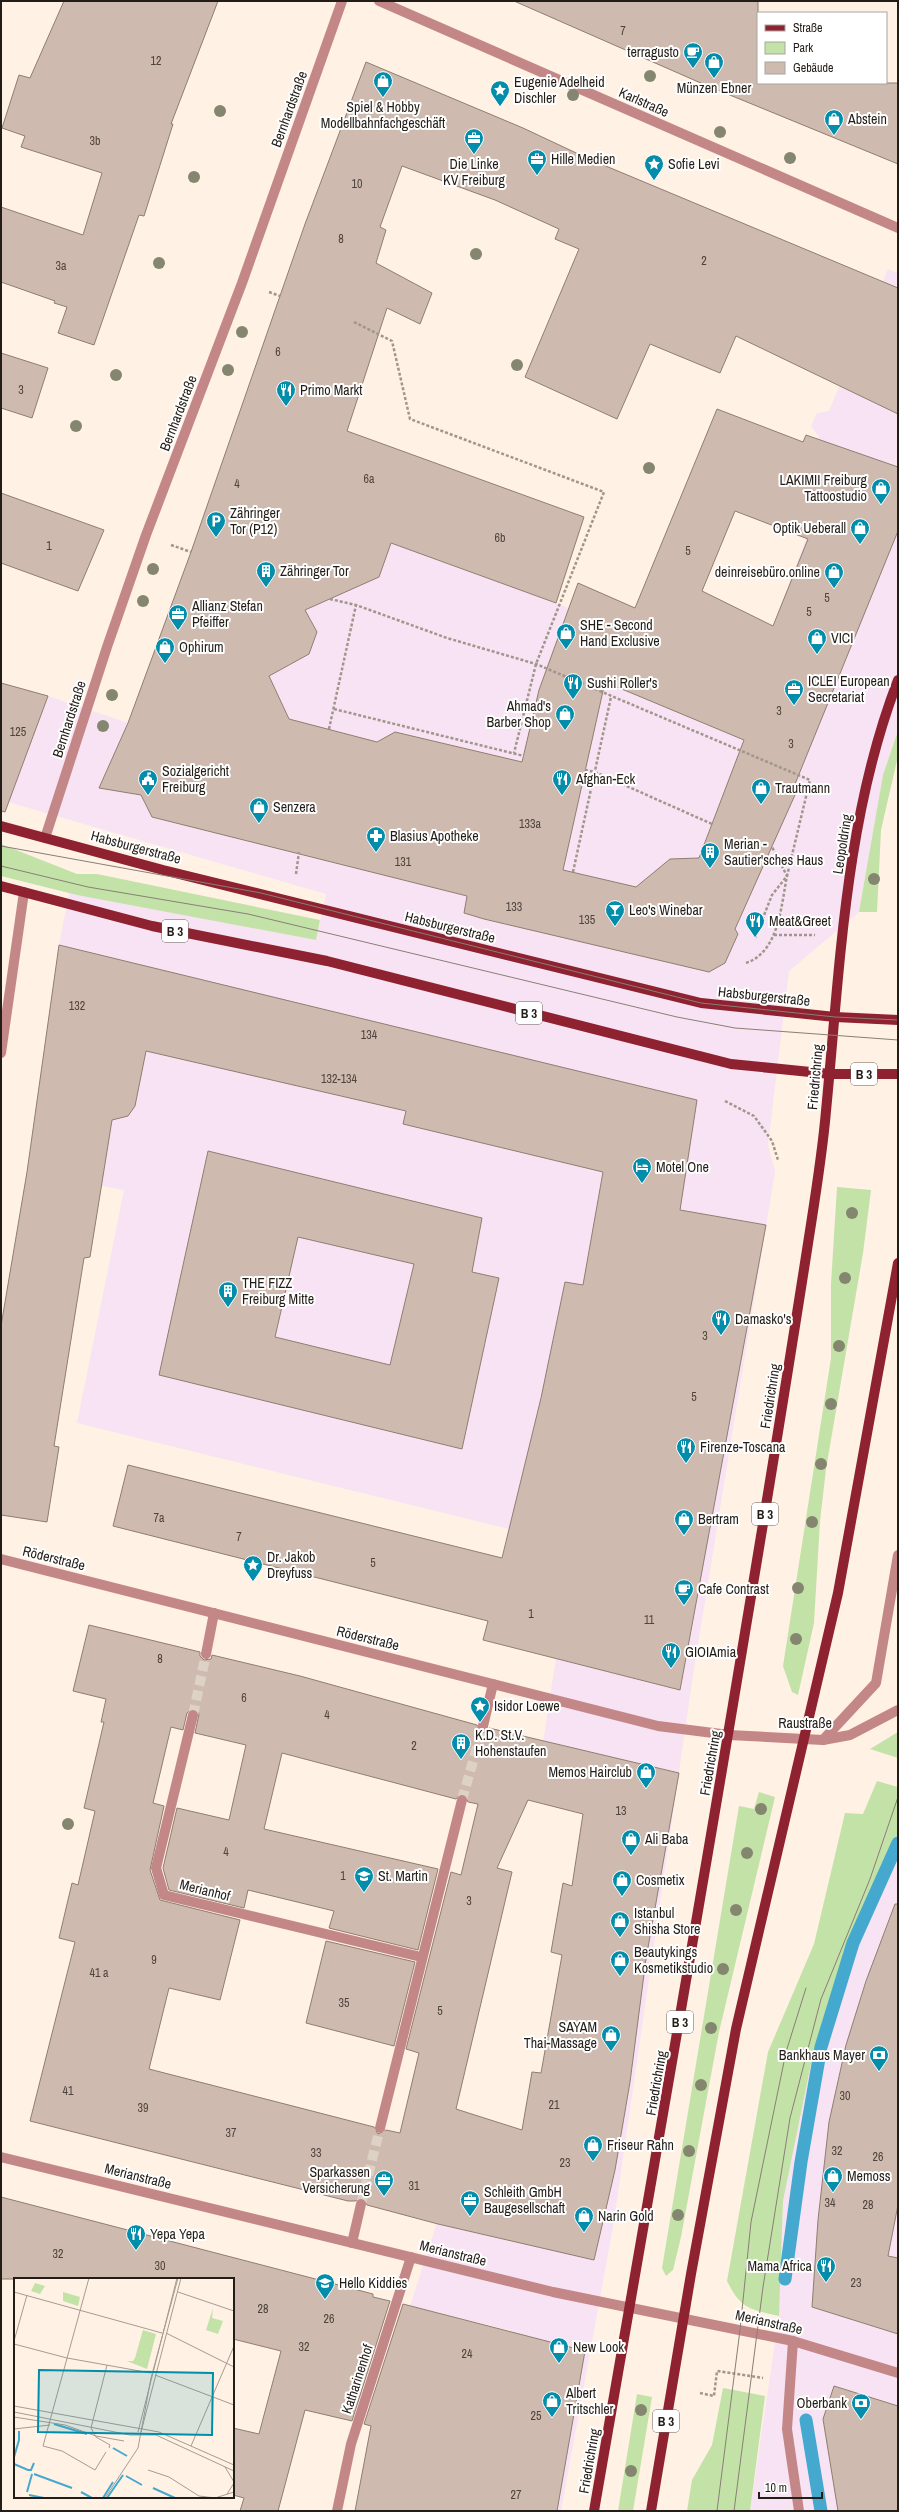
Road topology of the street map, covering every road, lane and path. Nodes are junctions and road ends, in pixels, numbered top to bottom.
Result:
1 (342, 1) edge
2 (379, 1) edge
3 (898, 228) edge
4 (354, 322) dead end
5 (330, 599) dead end
6 (356, 605) junction
7 (536, 664) junction
8 (898, 680) edge
9 (612, 697) junction
10 (334, 709) junction
11 (329, 729) dead end
12 (514, 753) junction
13 (524, 756) dead end
14 (585, 770) dead end
15 (595, 772) junction
16 (712, 824) dead end
17 (1, 826) edge
18 (45, 838) junction
19 (772, 847) dead end
20 (573, 872) dead end
21 (788, 876) junction
22 (1, 886) edge
23 (24, 892) junction
24 (843, 934) junction
25 (774, 935) junction
26 (755, 938) dead end
27 (746, 963) dead end
28 (835, 1017) junction
29 (898, 1020) edge
30 (1, 1053) edge
31 (830, 1074) junction
32 (898, 1074) edge
33 (725, 1101) dead end
34 (778, 1160) dead end
35 (898, 1263) edge
36 (898, 1555) edge
37 (1, 1559) edge
38 (214, 1613) junction
39 (206, 1654) tunnel mouth
40 (493, 1684) junction
41 (898, 1710) edge
42 (193, 1715) tunnel mouth
43 (483, 1726) tunnel mouth
44 (729, 1735) junction
45 (805, 1739) junction
46 (823, 1740) junction
47 (462, 1800) tunnel mouth
48 (421, 1957) junction
49 (380, 2128) tunnel mouth
50 (1, 2156) edge
51 (361, 2204) tunnel mouth
52 (352, 2242) junction
53 (411, 2257) junction
54 (630, 2308) junction
55 (684, 2318) junction
56 (793, 2341) junction
57 (898, 2373) edge
58 (789, 2384) junction
59 (672, 2386) junction
60 (337, 2511) edge
61 (594, 2511) edge
62 (651, 2511) edge
63 (798, 2511) edge

1 - 18 street, Bernhardstraße
2 - 3 street, Karlstraße
4 - 7 path
5 - 6 path
6 - 7 path
6 - 10 path
7 - 9 path
7 - 12 path
8 - 24 main road, Leopoldring
9 - 15 path
9 - 21 path
10 - 11 path
10 - 12 path
12 - 13 path
14 - 15 path
15 - 16 path
15 - 20 path
17 - 18 main road, Habsburgerstraße
18 - 28 main road, Habsburgerstraße
19 - 21 path
21 - 25 path
21 - 26 path
22 - 23 main road, B 3
23 - 30 street
23 - 31 main road, B 3
24 - 25 path
24 - 28 main road, Leopoldring
25 - 27 path
28 - 29 main road, Habsburgerstraße
28 - 31 main road, Friedrichring
31 - 32 main road, B 3
31 - 44 main road, Friedrichring / B 3
33 - 34 path
35 - 45 main road, B 3
36 - 46 street
37 - 38 street, Röderstraße
38 - 39 street
38 - 40 street, Röderstraße
40 - 43 street
40 - 44 street, Röderstraße
41 - 46 street, Raustraße
42 - 48 street, Merianhof
44 - 45 street, Raustraße
44 - 54 main road, Friedrichring / B 3
45 - 46 street, Raustraße
45 - 55 main road, B 3
47 - 48 street
48 - 49 street
50 - 52 street, Merianstraße
51 - 52 street
52 - 53 street, Merianstraße
53 - 54 street, Merianstraße
53 - 60 street, Katharinenhof
54 - 55 street, Merianstraße
54 - 61 main road, Friedrichring / B 3
55 - 56 street, Merianstraße
55 - 59 main road, B 3
56 - 57 street, Merianstraße
56 - 58 street
58 - 59 path
58 - 63 street
59 - 62 main road, B 3

